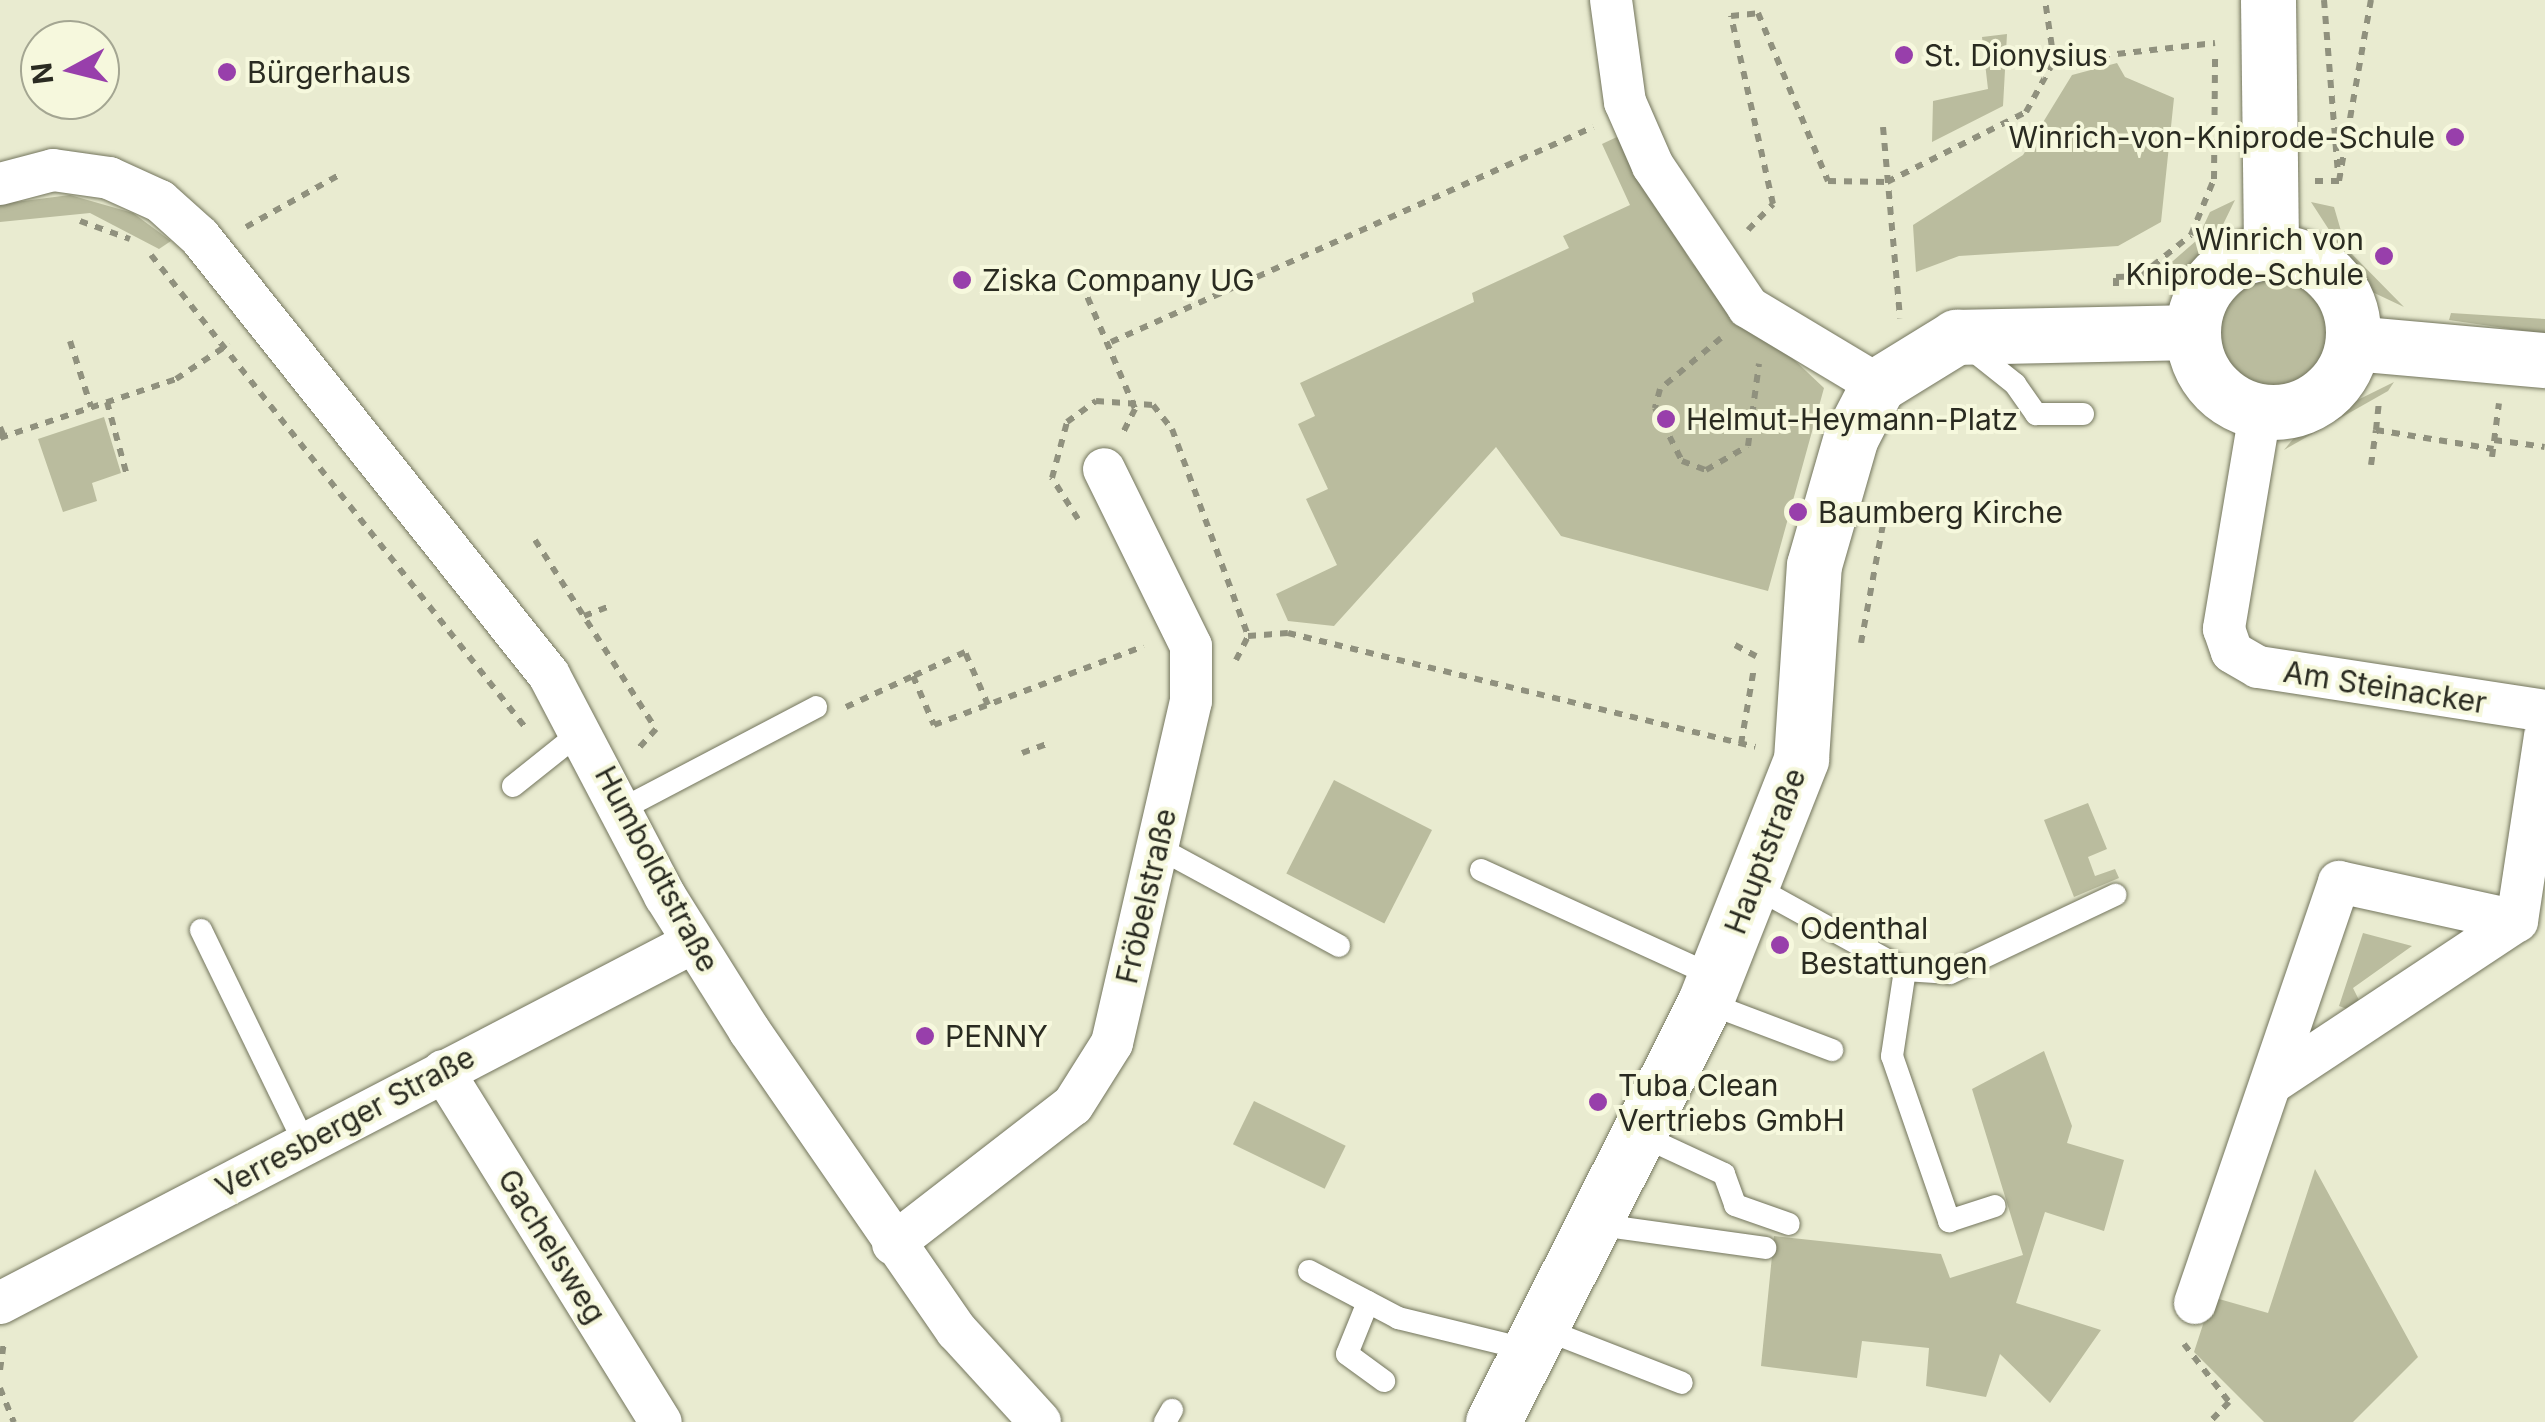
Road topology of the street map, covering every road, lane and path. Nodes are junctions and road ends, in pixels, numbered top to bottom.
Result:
1 (1612, 0) edge
2 (2045, 0) edge
3 (2268, 0) edge
4 (2324, 0) edge
5 (2371, 0) edge
6 (2215, 29) dead end
7 (2215, 43) junction
8 (2054, 61) junction
9 (1625, 102) junction
10 (1883, 127) dead end
11 (1888, 182) junction
12 (0, 184) edge
13 (69, 217) dead end
14 (2272, 251) junction
15 (1713, 255) junction
16 (1075, 268) dead end
17 (2116, 277) dead end
18 (1748, 307) junction
19 (1900, 322) dead end
20 (263, 323) junction
21 (2192, 332) junction
22 (1782, 333) junction
23 (1956, 337) junction
24 (70, 341) dead end
25 (1111, 342) junction
26 (2353, 343) junction
27 (226, 346) junction
28 (2545, 360) edge
29 (1878, 385) junction
30 (107, 402) junction
31 (2500, 402) dead end
32 (2379, 404) dead end
33 (92, 407) junction
34 (2260, 412) junction
35 (2083, 414) dead end
36 (0, 426) edge
37 (2376, 430) junction
38 (2, 437) edge
39 (2545, 447) edge
40 (2493, 449) junction
41 (2372, 464) dead end
42 (1104, 470) joint
43 (126, 472) dead end
44 (535, 540) dead end
45 (612, 605) dead end
46 (584, 616) junction
47 (1150, 644) dead end
48 (1735, 645) dead end
49 (464, 649) dead end
50 (913, 676) junction
51 (1191, 700) junction
52 (988, 705) junction
53 (816, 708) joint
54 (2545, 711) edge
55 (582, 731) junction
56 (2545, 735) edge
57 (1049, 743) dead end
58 (1741, 744) junction
59 (1022, 754) dead end
60 (1801, 759) junction
61 (514, 786) dead end
62 (636, 801) junction
63 (1157, 847) junction
64 (1481, 870) dead end
65 (1754, 886) junction
66 (2115, 895) dead end
67 (2517, 921) junction
68 (201, 930) dead end
69 (692, 944) junction
70 (1339, 946) dead end
71 (1906, 970) junction
72 (1710, 989) junction
73 (1832, 1050) dead end
74 (443, 1070) junction
75 (2275, 1080) junction
76 (1638, 1134) junction
77 (304, 1144) junction
78 (1995, 1206) dead end
79 (1593, 1224) junction
80 (1789, 1224) dead end
81 (893, 1244) junction
82 (1765, 1248) dead end
83 (1309, 1271) dead end
84 (0, 1302) edge
85 (1368, 1302) junction
86 (2195, 1303) dead end
87 (1535, 1339) junction
88 (2182, 1349) dead end
89 (1384, 1381) dead end
90 (1682, 1383) dead end
91 (0, 1388) edge
92 (14, 1422) edge
93 (661, 1422) edge
94 (1040, 1422) edge
95 (1493, 1422) edge
96 (2210, 1422) edge

1 - 9 street
2 - 8 path
3 - 14 street
4 - 5 path
6 - 7 path
7 - 8 path
7 - 17 path
8 - 11 path
9 - 15 street
9 - 25 path
10 - 11 path
11 - 15 path
11 - 19 path
12 - 20 street, Humboldtstraße
13 - 27 path
14 - 21 street
14 - 26 street
15 - 18 street
16 - 25 path
18 - 22 street
18 - 22 path
20 - 27 path
20 - 55 street, Humboldtstraße
21 - 23 street
21 - 34 street
22 - 29 street
23 - 29 street
23 - 35 lane
24 - 33 path
25 - 42 path
26 - 28 street
26 - 34 street
27 - 30 path
27 - 49 path
29 - 60 street, Hauptstraße
30 - 33 path
30 - 43 path
31 - 40 path
32 - 37 path
33 - 38 path
34 - 54 street, Am Steinacker
36 - 38 path
37 - 40 path
37 - 41 path
39 - 40 path
42 - 51 street, Fröbelstraße
44 - 46 path
45 - 46 path
46 - 62 path
47 - 52 path
48 - 58 path
50 - 52 path
50 - 52 path
50 - 53 path
51 - 58 path
51 - 63 street, Fröbelstraße
53 - 62 lane
55 - 61 lane
55 - 62 street, Humboldtstraße
56 - 67 street
57 - 59 path
58 - 60 path
60 - 65 street, Hauptstraße
62 - 69 street, Humboldtstraße
63 - 70 lane
63 - 81 street, Fröbelstraße
64 - 72 lane
65 - 71 lane
65 - 72 street, Hauptstraße
66 - 71 lane
67 - 75 street
67 - 75 street
68 - 77 lane
69 - 74 street, Verresberger Straße
69 - 81 street, Humboldtstraße
71 - 78 lane
72 - 73 lane
72 - 76 street, Hauptstraße
74 - 77 street, Verresberger Straße
74 - 93 street, Gachelsweg
75 - 86 street
76 - 79 street, Hauptstraße
76 - 80 lane
77 - 84 street, Verresberger Straße
79 - 82 lane
79 - 87 street, Hauptstraße
81 - 94 street, Humboldtstraße
83 - 85 lane
85 - 87 lane
85 - 89 lane
87 - 90 lane
87 - 95 street, Hauptstraße
88 - 96 path
91 - 92 path

